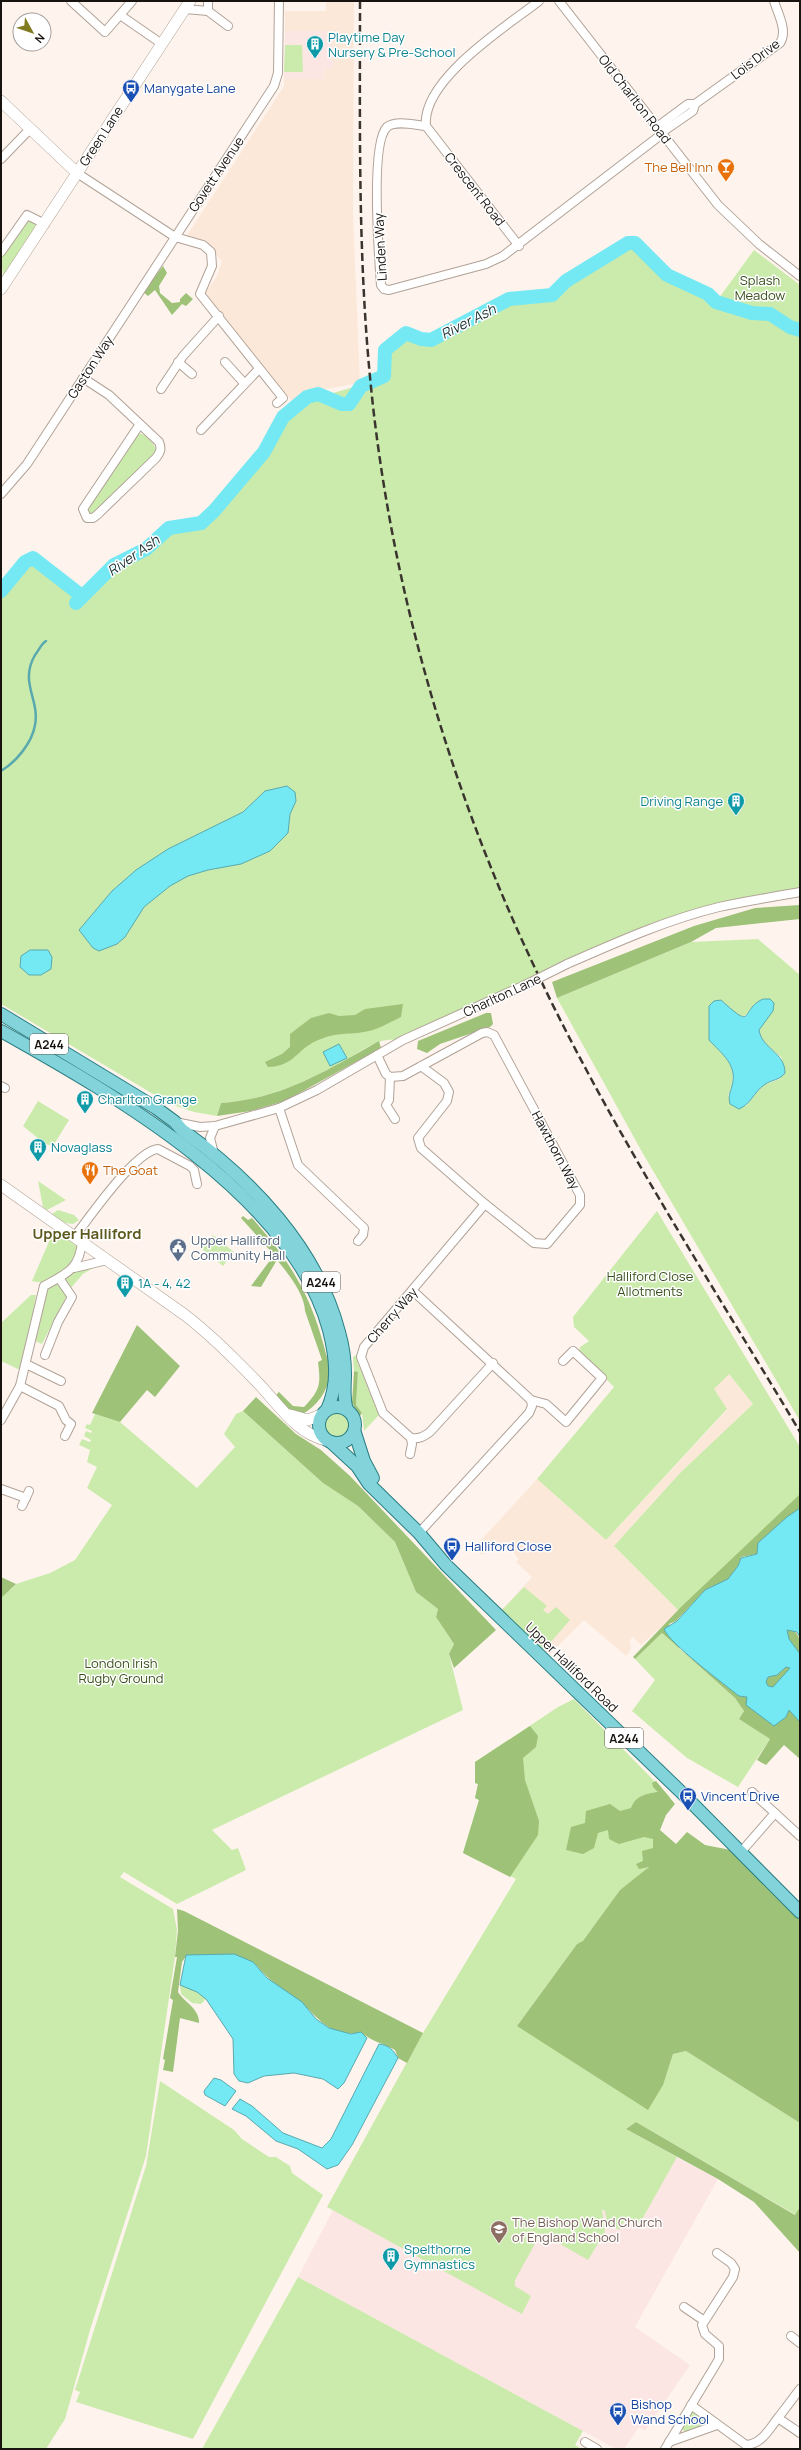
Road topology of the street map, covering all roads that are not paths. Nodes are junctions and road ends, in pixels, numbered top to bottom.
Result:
1 (71, 1) edge
2 (132, 1) edge
3 (208, 1) edge
4 (279, 1) edge
5 (539, 1) edge
6 (560, 1) edge
7 (774, 1) edge
8 (188, 5) edge
9 (208, 11) junction
10 (120, 15) junction
11 (228, 26) dead end
12 (162, 44) junction
13 (1, 101) edge
14 (426, 126) junction
15 (30, 129) junction
16 (660, 131) junction
17 (1, 159) edge
18 (77, 173) junction
19 (44, 224) junction
20 (174, 237) junction
21 (519, 246) junction
22 (1, 252) edge
23 (800, 276) edge
24 (3, 283) edge
25 (219, 316) junction
26 (178, 362) junction
27 (225, 362) dead end
28 (258, 370) junction
29 (192, 374) dead end
30 (83, 378) junction
31 (244, 383) junction
32 (161, 389) dead end
33 (277, 403) dead end
34 (140, 424) junction
35 (201, 430) dead end
36 (1, 494) edge
37 (800, 892) edge
38 (1, 1014) edge
39 (1, 1031) edge
40 (377, 1055) junction
41 (421, 1066) junction
42 (390, 1077) junction
43 (279, 1108) junction
44 (395, 1119) dead end
45 (175, 1122) junction
46 (215, 1126) junction
47 (200, 1127) junction
48 (192, 1138) junction
49 (195, 1155) junction
50 (214, 1156) junction
51 (197, 1184) dead end
52 (1, 1185) edge
53 (485, 1204) junction
54 (78, 1239) junction
55 (358, 1241) dead end
56 (107, 1260) junction
57 (74, 1268) junction
58 (59, 1278) junction
59 (413, 1291) junction
60 (45, 1355) dead end
61 (563, 1361) dead end
62 (493, 1363) junction
63 (26, 1364) junction
64 (61, 1381) dead end
65 (20, 1386) junction
66 (531, 1400) junction
67 (347, 1410) junction
68 (325, 1412) junction
69 (284, 1413) junction
70 (1, 1420) edge
71 (355, 1433) junction
72 (65, 1436) dead end
73 (411, 1438) junction
74 (328, 1441) junction
75 (410, 1454) dead end
76 (1, 1488) edge
77 (377, 1490) junction
78 (26, 1498) dead end
79 (419, 1533) junction
80 (752, 1792) dead end
81 (775, 1813) junction
82 (800, 1836) edge
83 (741, 1852) junction
84 (800, 1912) edge
85 (717, 2253) dead end
86 (684, 2307) dead end
87 (704, 2320) junction
88 (791, 2336) dead end
89 (800, 2343) edge
90 (800, 2389) edge
91 (691, 2406) junction
92 (778, 2418) junction
93 (717, 2425) junction
94 (800, 2434) edge
95 (585, 2442) dead end
96 (669, 2442) junction
97 (597, 2449) edge
98 (665, 2449) edge

1 - 10 street
2 - 10 street
3 - 9 street
4 - 20 street, Govett Avenue
5 - 14 street
6 - 16 street, Old Charlton Road
7 - 16 street, Lois Drive
8 - 9 street, Green Lane
8 - 12 street, Green Lane
9 - 11 street
10 - 12 street
12 - 18 street, Green Lane
13 - 15 street
14 - 21 street, Crescent Road
14 - 21 street, Linden Way
15 - 17 street
15 - 18 street
16 - 21 street
16 - 23 street, Old Charlton Road
18 - 19 street, Green Lane
18 - 20 street
19 - 22 street
19 - 24 street, Green Lane
20 - 25 street
20 - 30 street, Gaston Way
25 - 26 street
25 - 28 street
26 - 29 street
26 - 32 street
27 - 31 street
28 - 31 street
28 - 33 street
30 - 34 street
30 - 36 street, Gaston Way
31 - 35 street
34 - 34 street
37 - 40 street, Charlton Lane, bridge
38 - 45 main road, A244
39 - 49 main road, A244
40 - 42 street
40 - 43 street, Charlton Lane
41 - 42 street, Hawthorn Way
41 - 53 street, Hawthorn Way
41 - 53 street, Hawthorn Way
42 - 44 street
43 - 46 street, Charlton Lane
43 - 55 street
45 - 47 street, Charlton Lane
45 - 48 main road, A244
46 - 47 street, Charlton Lane
46 - 50 street
47 - 48 street
48 - 49 street
48 - 50 main road, A244
49 - 68 main road, A244
50 - 67 main road, A244
51 - 54 street
52 - 54 street, Upper Halliford Road
53 - 59 street, Cherry Way
54 - 56 street, Upper Halliford Road
54 - 57 street
56 - 57 street
56 - 69 street, Upper Halliford Road
57 - 58 street
58 - 60 street
58 - 63 street
59 - 62 street
59 - 73 street, Cherry Way
61 - 66 street
62 - 66 street
62 - 73 street
63 - 64 street
63 - 65 street
65 - 70 street
65 - 72 street
66 - 79 street
67 - 68 main road
67 - 71 main road
68 - 69 street
68 - 74 main road
69 - 74 street, Upper Halliford Road
71 - 74 main road
71 - 77 main road, Upper Halliford Road / A244
73 - 75 street
74 - 77 main road, Upper Halliford Road / A244
76 - 78 street
77 - 79 main road, Upper Halliford Road / A244
79 - 83 main road, Upper Halliford Road / A244
80 - 81 street
81 - 82 street
81 - 83 street
83 - 84 main road, Upper Halliford Road / A244
85 - 87 street
86 - 87 street
87 - 91 street
88 - 89 street
90 - 92 street
91 - 93 street
91 - 96 street
92 - 93 street
92 - 94 street
93 - 96 street
95 - 97 street
96 - 98 street

